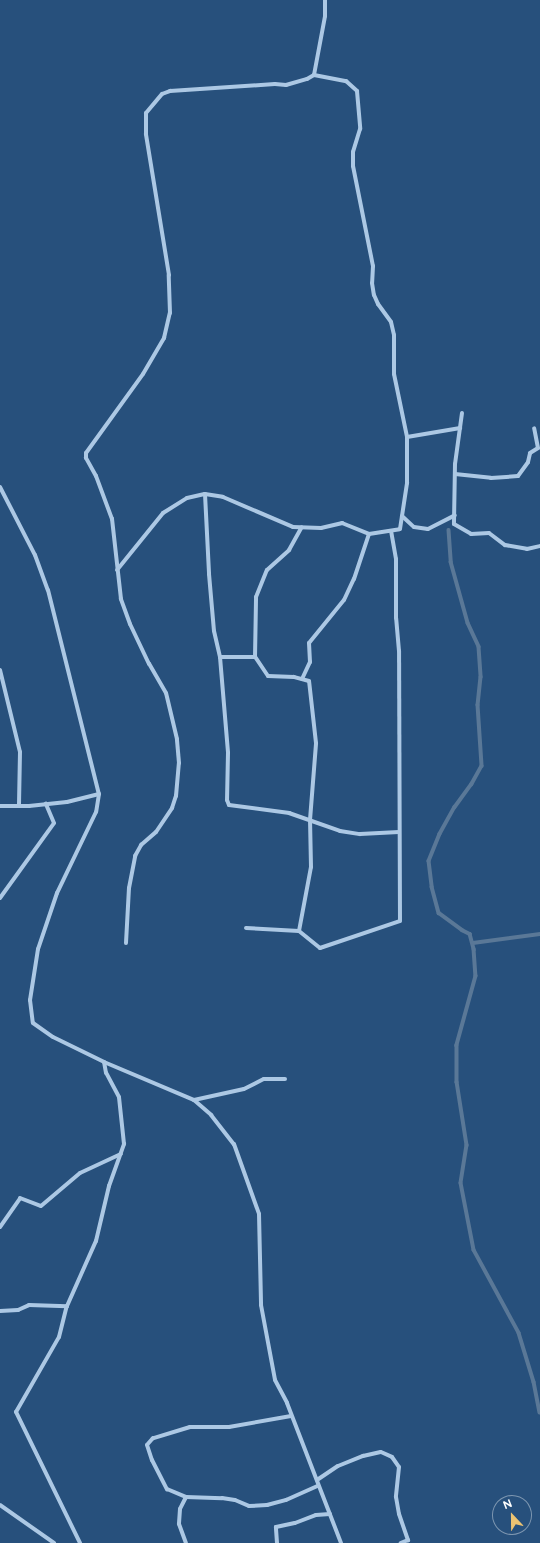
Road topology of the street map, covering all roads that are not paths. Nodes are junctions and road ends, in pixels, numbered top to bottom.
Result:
1 (325, 0) edge
2 (314, 75) junction
3 (462, 413) dead end
4 (460, 428) junction
5 (534, 428) dead end
6 (407, 437) junction
7 (455, 474) junction
8 (0, 487) edge
9 (205, 494) junction
10 (455, 515) junction
11 (402, 516) junction
12 (302, 528) junction
13 (391, 531) junction
14 (369, 534) junction
15 (540, 546) edge
16 (117, 570) junction
17 (220, 657) junction
18 (255, 657) junction
19 (0, 670) edge
20 (302, 679) junction
21 (99, 794) junction
22 (46, 804) junction
23 (0, 806) edge
24 (19, 806) junction
25 (310, 820) junction
26 (399, 832) junction
27 (0, 898) edge
28 (246, 928) dead end
29 (299, 931) junction
30 (126, 943) dead end
31 (104, 1062) junction
32 (286, 1079) dead end
33 (194, 1100) junction
34 (121, 1154) junction
35 (0, 1227) edge
36 (67, 1306) junction
37 (0, 1311) edge
38 (291, 1416) junction
39 (316, 1480) junction
40 (318, 1486) junction
41 (186, 1497) junction
42 (0, 1505) edge
43 (330, 1514) junction
44 (54, 1543) edge
45 (80, 1543) edge
46 (186, 1543) edge
47 (277, 1543) edge
48 (341, 1543) edge
49 (401, 1543) edge

1 - 2 street
2 - 6 street
2 - 16 street
3 - 4 street
4 - 6 street
4 - 7 street
5 - 7 street
6 - 11 street
7 - 10 street
8 - 21 street
9 - 12 street
9 - 16 street
9 - 17 street
10 - 11 street
10 - 15 street
11 - 13 street
12 - 14 street
12 - 18 street
13 - 14 street
13 - 26 street
14 - 20 street
16 - 30 street
17 - 18 street
17 - 25 street
18 - 20 street
19 - 24 street
20 - 25 street
21 - 22 street
21 - 31 street
22 - 24 street
22 - 27 street
23 - 24 street
25 - 26 street
25 - 29 street
26 - 29 street
28 - 29 street
31 - 33 street
31 - 34 street
32 - 33 street
33 - 38 street
34 - 35 street
34 - 36 street
36 - 37 street
36 - 45 street
38 - 39 street
38 - 41 street
39 - 40 street
39 - 49 street
40 - 41 street
40 - 43 street
41 - 46 street
42 - 44 street
43 - 47 street
43 - 48 street

